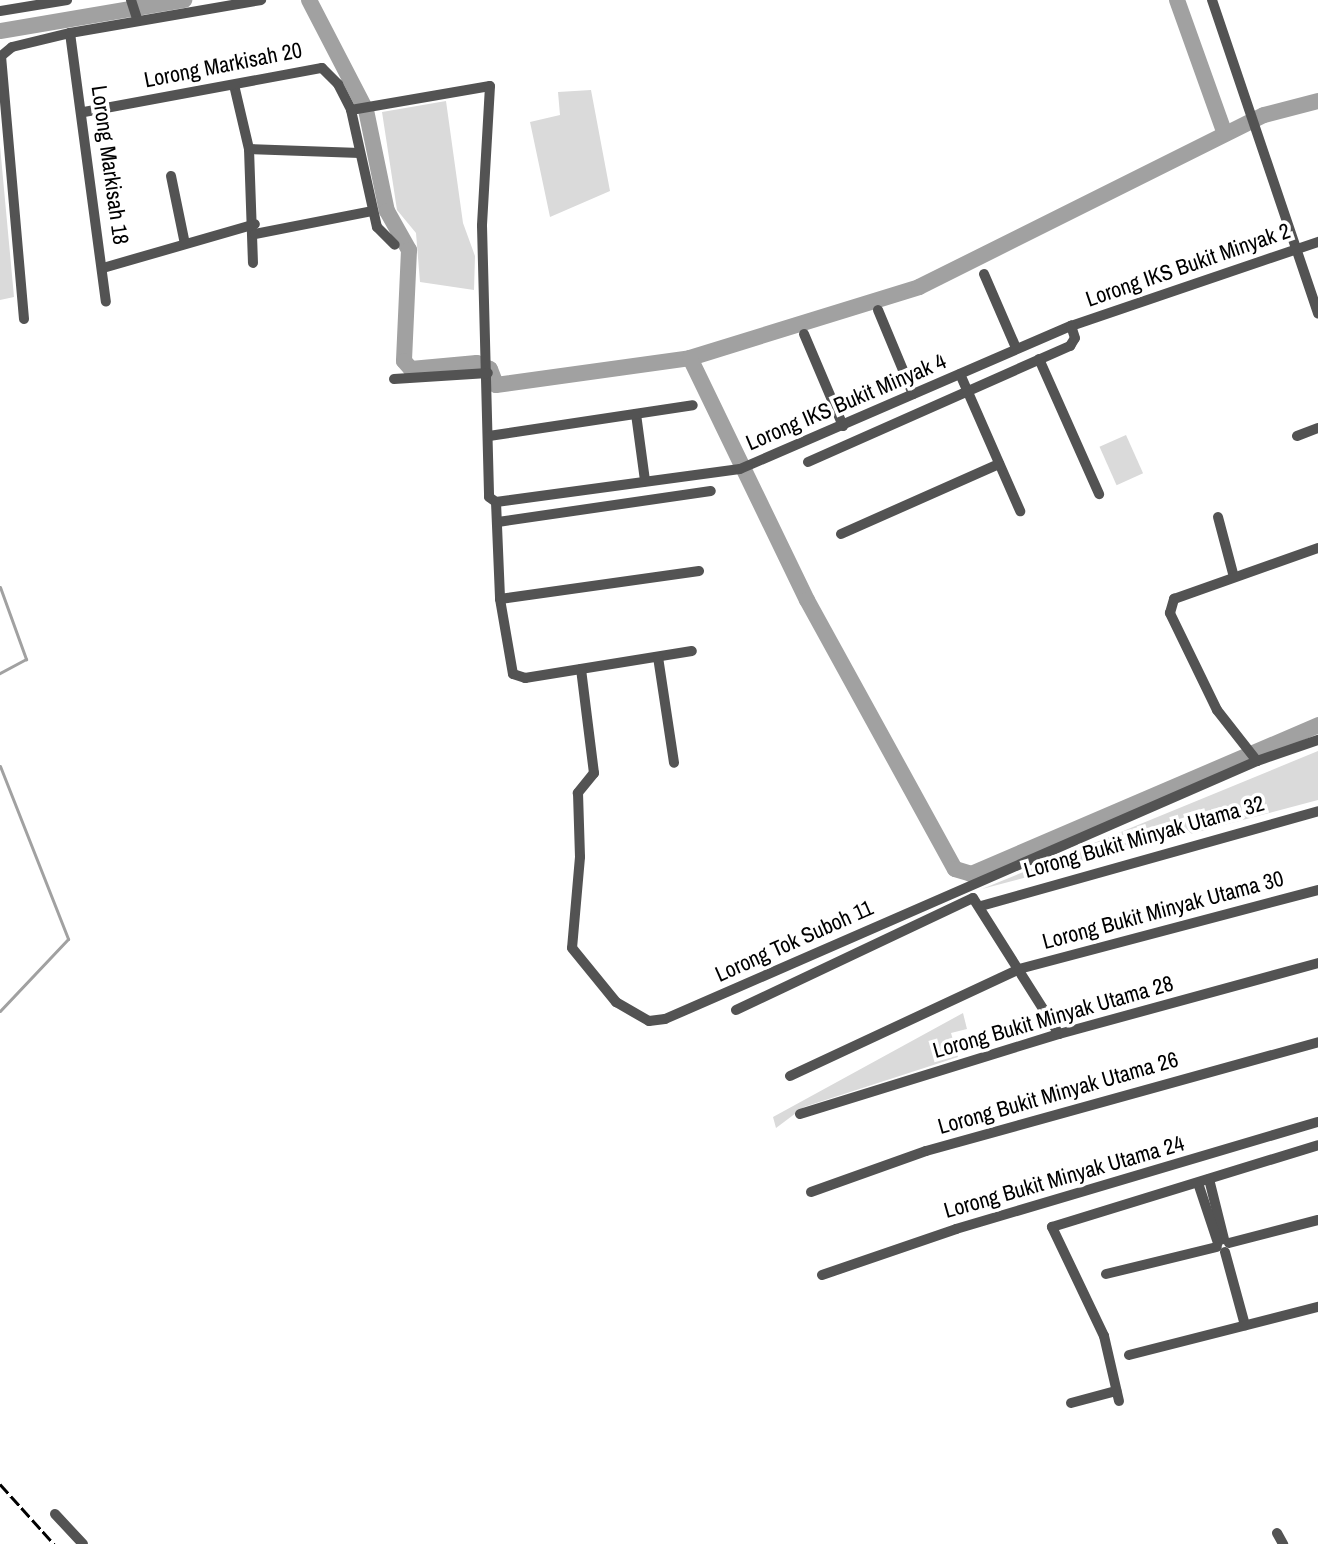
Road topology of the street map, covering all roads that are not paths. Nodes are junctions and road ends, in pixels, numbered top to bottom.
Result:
1 (67, 0) edge
2 (131, 0) edge
3 (261, 0) edge
4 (1212, 0) edge
5 (0, 11) edge
6 (137, 18) junction
7 (70, 33) junction
8 (1, 56) edge
9 (234, 85) junction
10 (354, 110) junction
11 (84, 112) junction
12 (249, 149) junction
13 (360, 153) junction
14 (171, 176) dead end
15 (372, 211) junction
16 (255, 229) junction
17 (1318, 242) edge
18 (185, 244) junction
19 (395, 245) dead end
20 (1296, 250) junction
21 (253, 263) dead end
22 (103, 268) junction
23 (984, 274) dead end
24 (106, 302) dead end
25 (878, 310) dead end
26 (1318, 314) edge
27 (24, 319) dead end
28 (1071, 326) junction
29 (804, 334) dead end
30 (1016, 348) junction
31 (1039, 359) junction
32 (488, 368) junction
33 (960, 374) junction
34 (394, 379) dead end
35 (967, 392) junction
36 (913, 394) junction
37 (693, 405) dead end
38 (636, 414) junction
39 (843, 426) junction
40 (1318, 428) edge
41 (489, 436) junction
42 (1297, 436) dead end
43 (808, 462) dead end
44 (999, 464) junction
45 (645, 481) junction
46 (711, 491) dead end
47 (1099, 494) dead end
48 (493, 500) junction
49 (1020, 511) dead end
50 (1218, 517) dead end
51 (498, 522) junction
52 (841, 534) dead end
53 (1318, 548) edge
54 (699, 571) dead end
55 (1234, 577) junction
56 (500, 599) junction
57 (692, 651) dead end
58 (658, 657) junction
59 (581, 669) junction
60 (1318, 740) edge
61 (1253, 756) junction
62 (674, 763) dead end
63 (1318, 811) edge
64 (1318, 890) edge
65 (981, 906) junction
66 (1318, 963) edge
67 (1019, 969) junction
68 (736, 1010) dead end
69 (1059, 1034) junction
70 (1318, 1042) edge
71 (790, 1076) dead end
72 (800, 1114) dead end
73 (1318, 1122) edge
74 (1318, 1145) edge
75 (1209, 1179) junction
76 (1198, 1183) junction
77 (811, 1192) dead end
78 (1318, 1220) edge
79 (1223, 1245) junction
80 (1106, 1274) dead end
81 (822, 1275) dead end
82 (1318, 1307) edge
83 (1245, 1325) junction
84 (1129, 1355) dead end
85 (1071, 1403) dead end
86 (55, 1514) dead end
87 (1277, 1533) dead end
88 (83, 1544) edge
89 (1283, 1544) edge

1 - 5 street
2 - 6 street
3 - 6 street
4 - 20 street
6 - 7 street
7 - 8 street
7 - 11 street, Lorong Markisah 18
8 - 27 street
9 - 10 street, Lorong Markisah 20
9 - 11 street, Lorong Markisah 20
9 - 12 street
10 - 13 street
10 - 32 street
11 - 22 street, Lorong Markisah 18
12 - 13 street
12 - 16 street
13 - 15 street
14 - 18 street
15 - 16 street
15 - 19 street
16 - 18 street
16 - 21 street
17 - 20 street, Lorong IKS Bukit Minyak 2
18 - 22 street
20 - 26 street
20 - 28 street, Lorong IKS Bukit Minyak 2
22 - 24 street, Lorong Markisah 18
23 - 30 street
25 - 36 street
28 - 30 street, Lorong IKS Bukit Minyak 4
28 - 31 street
29 - 39 street
30 - 33 street, Lorong IKS Bukit Minyak 4
31 - 35 street
31 - 47 street
32 - 34 street
32 - 41 street
33 - 35 street
33 - 36 street, Lorong IKS Bukit Minyak 4
35 - 43 street
35 - 44 street
36 - 39 street, Lorong IKS Bukit Minyak 4
37 - 38 street
38 - 41 street
38 - 45 street
39 - 45 street, Lorong IKS Bukit Minyak 4
40 - 42 street
41 - 48 street
44 - 49 street
44 - 52 street
45 - 48 street, Lorong IKS Bukit Minyak 4
46 - 51 street
48 - 51 street
50 - 55 street
51 - 56 street
53 - 55 street
54 - 56 street
55 - 61 street
56 - 59 street
57 - 58 street
58 - 59 street
58 - 62 street
59 - 61 street, Lorong Tok Suboh 11
60 - 61 street, Lorong Tok Suboh 11
63 - 65 street, Lorong Bukit Minyak Utama 32
64 - 67 street, Lorong Bukit Minyak Utama 30
65 - 67 street
65 - 68 street, Lorong Bukit Minyak Utama 32
66 - 69 street, Lorong Bukit Minyak Utama 28
67 - 69 street
67 - 71 street, Lorong Bukit Minyak Utama 30
69 - 72 street, Lorong Bukit Minyak Utama 28
70 - 77 street, Lorong Bukit Minyak Utama 26
73 - 81 street, Lorong Bukit Minyak Utama 24
74 - 75 street
75 - 76 street
75 - 79 street
76 - 79 street
76 - 85 street
78 - 79 street
79 - 80 street
79 - 83 street
82 - 83 street
83 - 84 street
86 - 88 street
87 - 89 street

